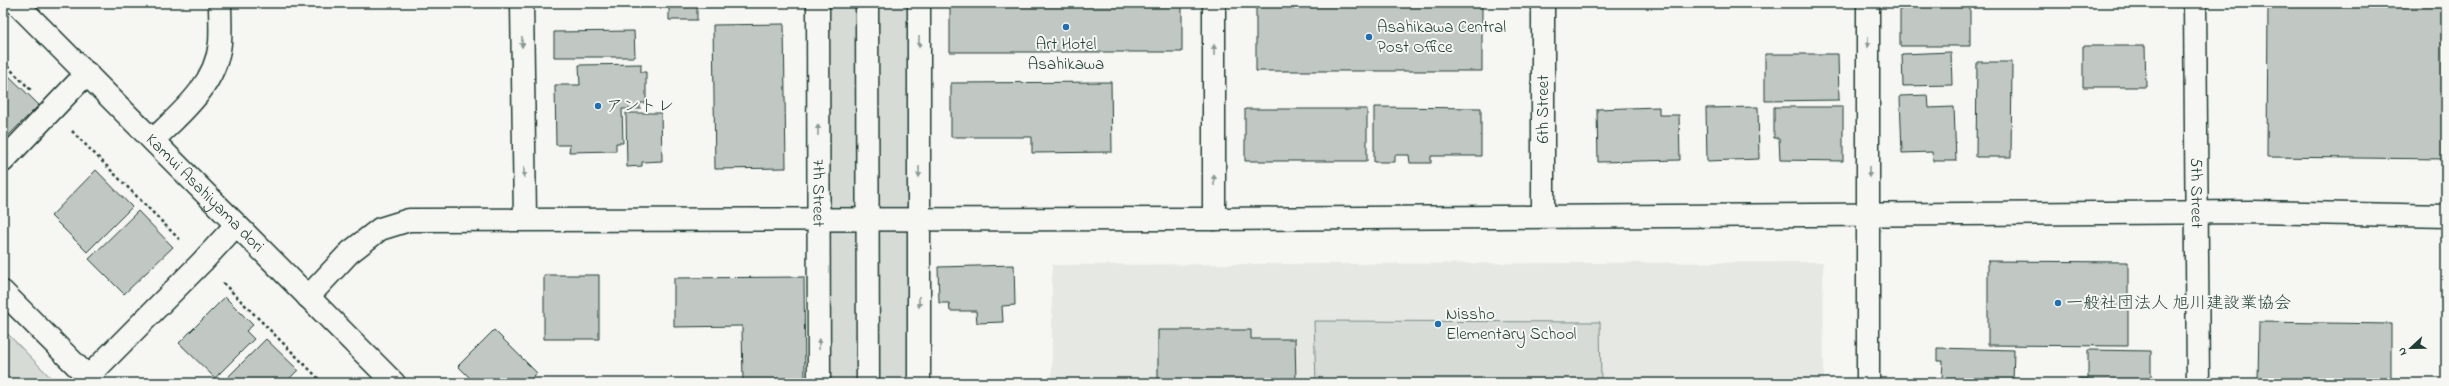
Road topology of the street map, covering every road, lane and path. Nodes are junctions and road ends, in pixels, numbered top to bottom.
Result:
1 (16, 3) edge
2 (220, 3) edge
3 (522, 3) edge
4 (818, 3) edge
5 (867, 3) edge
6 (919, 3) edge
7 (1214, 3) edge
8 (1543, 3) edge
9 (1868, 3) edge
10 (2195, 3) edge
11 (3, 62) edge
12 (87, 73) junction
13 (51, 110) junction
14 (153, 140) junction
15 (3, 161) edge
16 (2197, 212) junction
17 (1869, 213) junction
18 (1543, 216) junction
19 (2446, 216) edge
20 (868, 218) junction
21 (525, 219) junction
22 (919, 219) junction
23 (1214, 219) junction
24 (819, 220) junction
25 (236, 225) junction
26 (202, 262) junction
27 (3, 292) edge
28 (308, 297) junction
29 (91, 380) edge
30 (323, 383) edge
31 (394, 383) edge
32 (819, 383) edge
33 (868, 383) edge
34 (919, 383) edge
35 (1868, 383) edge
36 (2198, 383) edge

1 - 12 street, Kamui Asahiyama dori
2 - 14 street
3 -> 21 street
24 -> 4 street, 7th Street
5 - 20 street
6 -> 22 street
23 -> 7 street
8 - 18 street, 6th Street
9 -> 17 street
10 - 16 street, 5th Street
11 - 13 path
12 - 13 street
12 - 14 street, Kamui Asahiyama dori
13 - 15 street
13 - 26 path
14 - 25 street, Kamui Asahiyama dori
16 - 17 street
16 - 19 street
16 - 36 street, 5th Street
17 - 18 street
17 - 35 street
18 - 23 street
20 - 22 street
20 - 24 street
20 - 33 street
21 - 24 street
21 - 28 street
22 - 23 street
22 -> 34 street
32 -> 24 street, 7th Street
25 - 26 street
25 - 28 street, Kamui Asahiyama dori
26 - 29 street
26 - 30 path
27 - 29 street
28 - 31 street, Kamui Asahiyama dori

